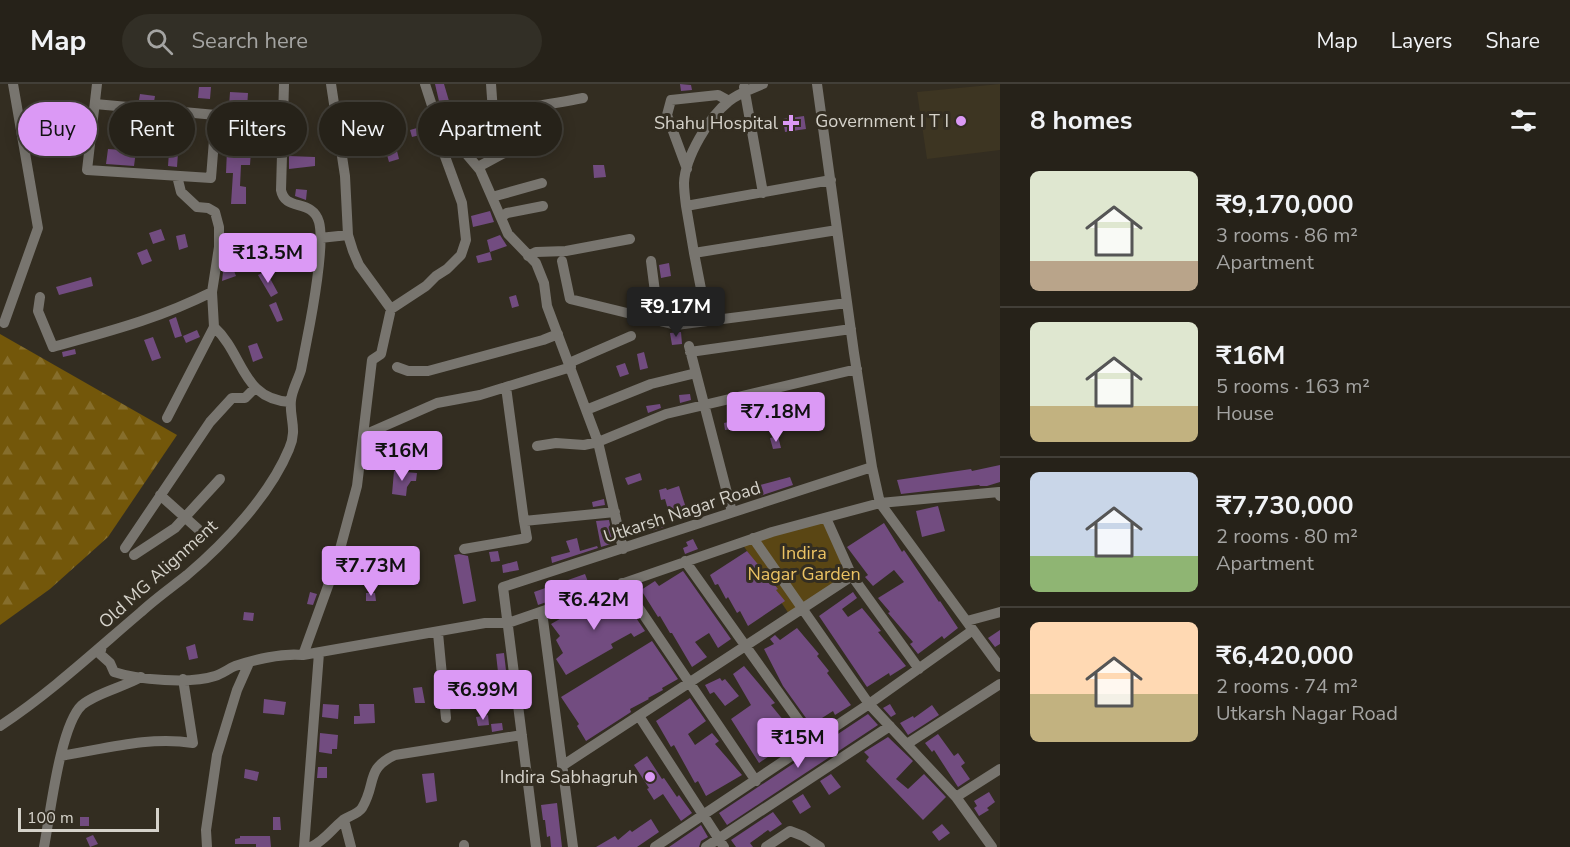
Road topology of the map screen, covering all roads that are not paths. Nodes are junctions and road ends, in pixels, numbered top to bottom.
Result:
1 (13, 84) edge
2 (97, 84) edge
3 (284, 84) edge
4 (331, 84) edge
5 (425, 84) edge
6 (491, 84) edge
7 (763, 84) edge
8 (818, 84) edge
9 (744, 88) edge
10 (583, 98) dead end
11 (729, 101) junction
12 (95, 102) edge
13 (284, 102) edge
14 (431, 102) edge
15 (492, 102) edge
16 (557, 102) edge
17 (97, 104) edge
18 (207, 114) edge
19 (89, 156) edge
20 (213, 156) edge
21 (282, 156) edge
22 (445, 156) edge
23 (468, 156) edge
24 (498, 156) edge
25 (478, 167) junction
26 (687, 168) junction
27 (177, 176) junction
28 (831, 180) junction
29 (542, 183) dead end
30 (763, 193) junction
31 (492, 197) junction
32 (543, 206) dead end
33 (686, 206) junction
34 (501, 217) junction
35 (837, 230) junction
36 (348, 235) junction
37 (320, 238) junction
38 (630, 239) dead end
39 (694, 253) junction
40 (528, 256) junction
41 (562, 261) dead end
42 (651, 261) dead end
43 (212, 292) junction
44 (702, 294) dead end
45 (40, 297) dead end
46 (847, 303) junction
47 (391, 309) junction
48 (647, 318) junction
49 (4, 323) dead end
50 (214, 327) junction
51 (850, 330) junction
52 (558, 334) junction
53 (631, 336) dead end
54 (570, 365) junction
55 (397, 367) dead end
56 (857, 369) junction
57 (696, 373) junction
58 (506, 387) junction
59 (255, 388) junction
60 (290, 402) junction
61 (704, 405) junction
62 (586, 410) junction
63 (167, 418) dead end
64 (364, 435) junction
65 (598, 442) junction
66 (537, 446) dead end
67 (872, 468) junction
68 (220, 479) dead end
69 (160, 495) junction
70 (1000, 496) edge
71 (880, 503) junction
72 (615, 512) junction
73 (732, 512) junction
74 (185, 517) junction
75 (826, 518) junction
76 (524, 521) junction
77 (198, 529) dead end
78 (753, 538) junction
79 (464, 549) dead end
80 (623, 549) junction
81 (685, 561) junction
82 (852, 576) junction
83 (622, 583) junction
84 (804, 609) junction
85 (542, 612) junction
86 (1000, 612) edge
87 (508, 623) junction
88 (970, 625) junction
89 (438, 633) junction
90 (102, 646) junction
91 (746, 646) junction
92 (319, 653) junction
93 (303, 655) junction
94 (249, 663) junction
95 (1000, 667) edge
96 (919, 669) junction
97 (141, 677) junction
98 (183, 679) junction
99 (690, 683) junction
100 (1000, 684) edge
101 (869, 704) junction
102 (639, 716) junction
103 (446, 718) dead end
104 (0, 726) edge
105 (890, 726) junction
106 (522, 735) junction
107 (814, 742) junction
108 (907, 744) junction
109 (61, 756) junction
110 (562, 766) junction
111 (1000, 769) edge
112 (756, 781) junction
113 (956, 796) junction
114 (703, 816) junction
115 (344, 820) junction
116 (721, 843) edge
117 (44, 847) edge
118 (207, 847) edge
119 (304, 847) edge
120 (311, 847) edge
121 (351, 847) edge
122 (537, 847) edge
123 (573, 847) edge
124 (655, 847) edge
125 (706, 847) edge
126 (766, 847) edge
127 (820, 847) edge
128 (992, 847) edge

1 - 49 street
2 - 12 street
3 - 13 street
4 - 36 street
5 - 14 street
6 - 15 street
7 - 9 street
8 - 28 street
9 - 11 street
9 - 30 street
10 - 16 street
11 - 26 street
11 - 26 street
17 - 18 street
19 - 27 street
20 - 27 street
21 - 37 street
22 - 47 street
23 - 25 street
24 - 25 street
25 - 31 street
26 - 33 street
27 - 43 street
28 - 30 street
28 - 35 street
29 - 31 street
30 - 33 street
31 - 34 street
32 - 34 street
33 - 39 street
34 - 40 street
35 - 39 street
35 - 46 street
36 - 37 street
36 - 47 street
37 - 60 street, Old MG Alignment
38 - 40 street
39 - 44 street
40 - 52 street
41 - 48 street
42 - 48 street
43 - 45 street
43 - 50 street
46 - 48 street
46 - 51 street
47 - 64 street
50 - 59 street
50 - 63 street
51 - 56 street
51 - 57 street
52 - 54 street
52 - 55 street
53 - 54 street
54 - 58 street
54 - 62 street
56 - 61 street
56 - 67 street
57 - 61 street
57 - 62 street
58 - 64 street
58 - 76 street
59 - 60 street
59 - 69 street
60 - 90 street, Old MG Alignment
61 - 65 street
61 - 73 street
62 - 65 street
64 - 93 street
65 - 66 street
65 - 72 street
67 - 71 street
67 - 73 street, Utkarsh Nagar Road
68 - 74 street
69 - 74 street
69 - 74 street
70 - 71 street
71 - 75 street
71 - 88 street
72 - 76 street
72 - 80 street
73 - 80 street, Utkarsh Nagar Road
74 - 77 street
75 - 78 street
75 - 82 street
76 - 79 street
78 - 81 street
78 - 84 street
80 - 87 street, Utkarsh Nagar Road
81 - 83 street
81 - 91 street
82 - 84 street
82 - 96 street
83 - 85 street
83 - 99 street
84 - 91 street
84 - 101 street
85 - 87 street
85 - 110 street
86 - 88 street
87 - 89 street
87 - 106 street
88 - 95 street
88 - 96 street
89 - 92 street
89 - 103 street
90 - 97 street
90 - 104 street, Old MG Alignment
91 - 99 street
91 - 107 street
92 - 93 street
92 - 119 street
93 - 94 street
94 - 98 street
94 - 118 street
96 - 101 street
97 - 98 street
97 - 109 street
98 - 109 street
99 - 102 street
99 - 112 street
100 - 108 street
101 - 105 street
101 - 107 street
102 - 110 street
102 - 114 street
105 - 108 street
105 - 116 street
106 - 115 street
106 - 122 street
107 - 112 street
108 - 113 street
109 - 117 street
110 - 123 street
111 - 113 street
112 - 114 street
113 - 128 street
114 - 116 street
114 - 124 street
115 - 120 street
115 - 121 street
116 - 125 street
126 - 127 street

